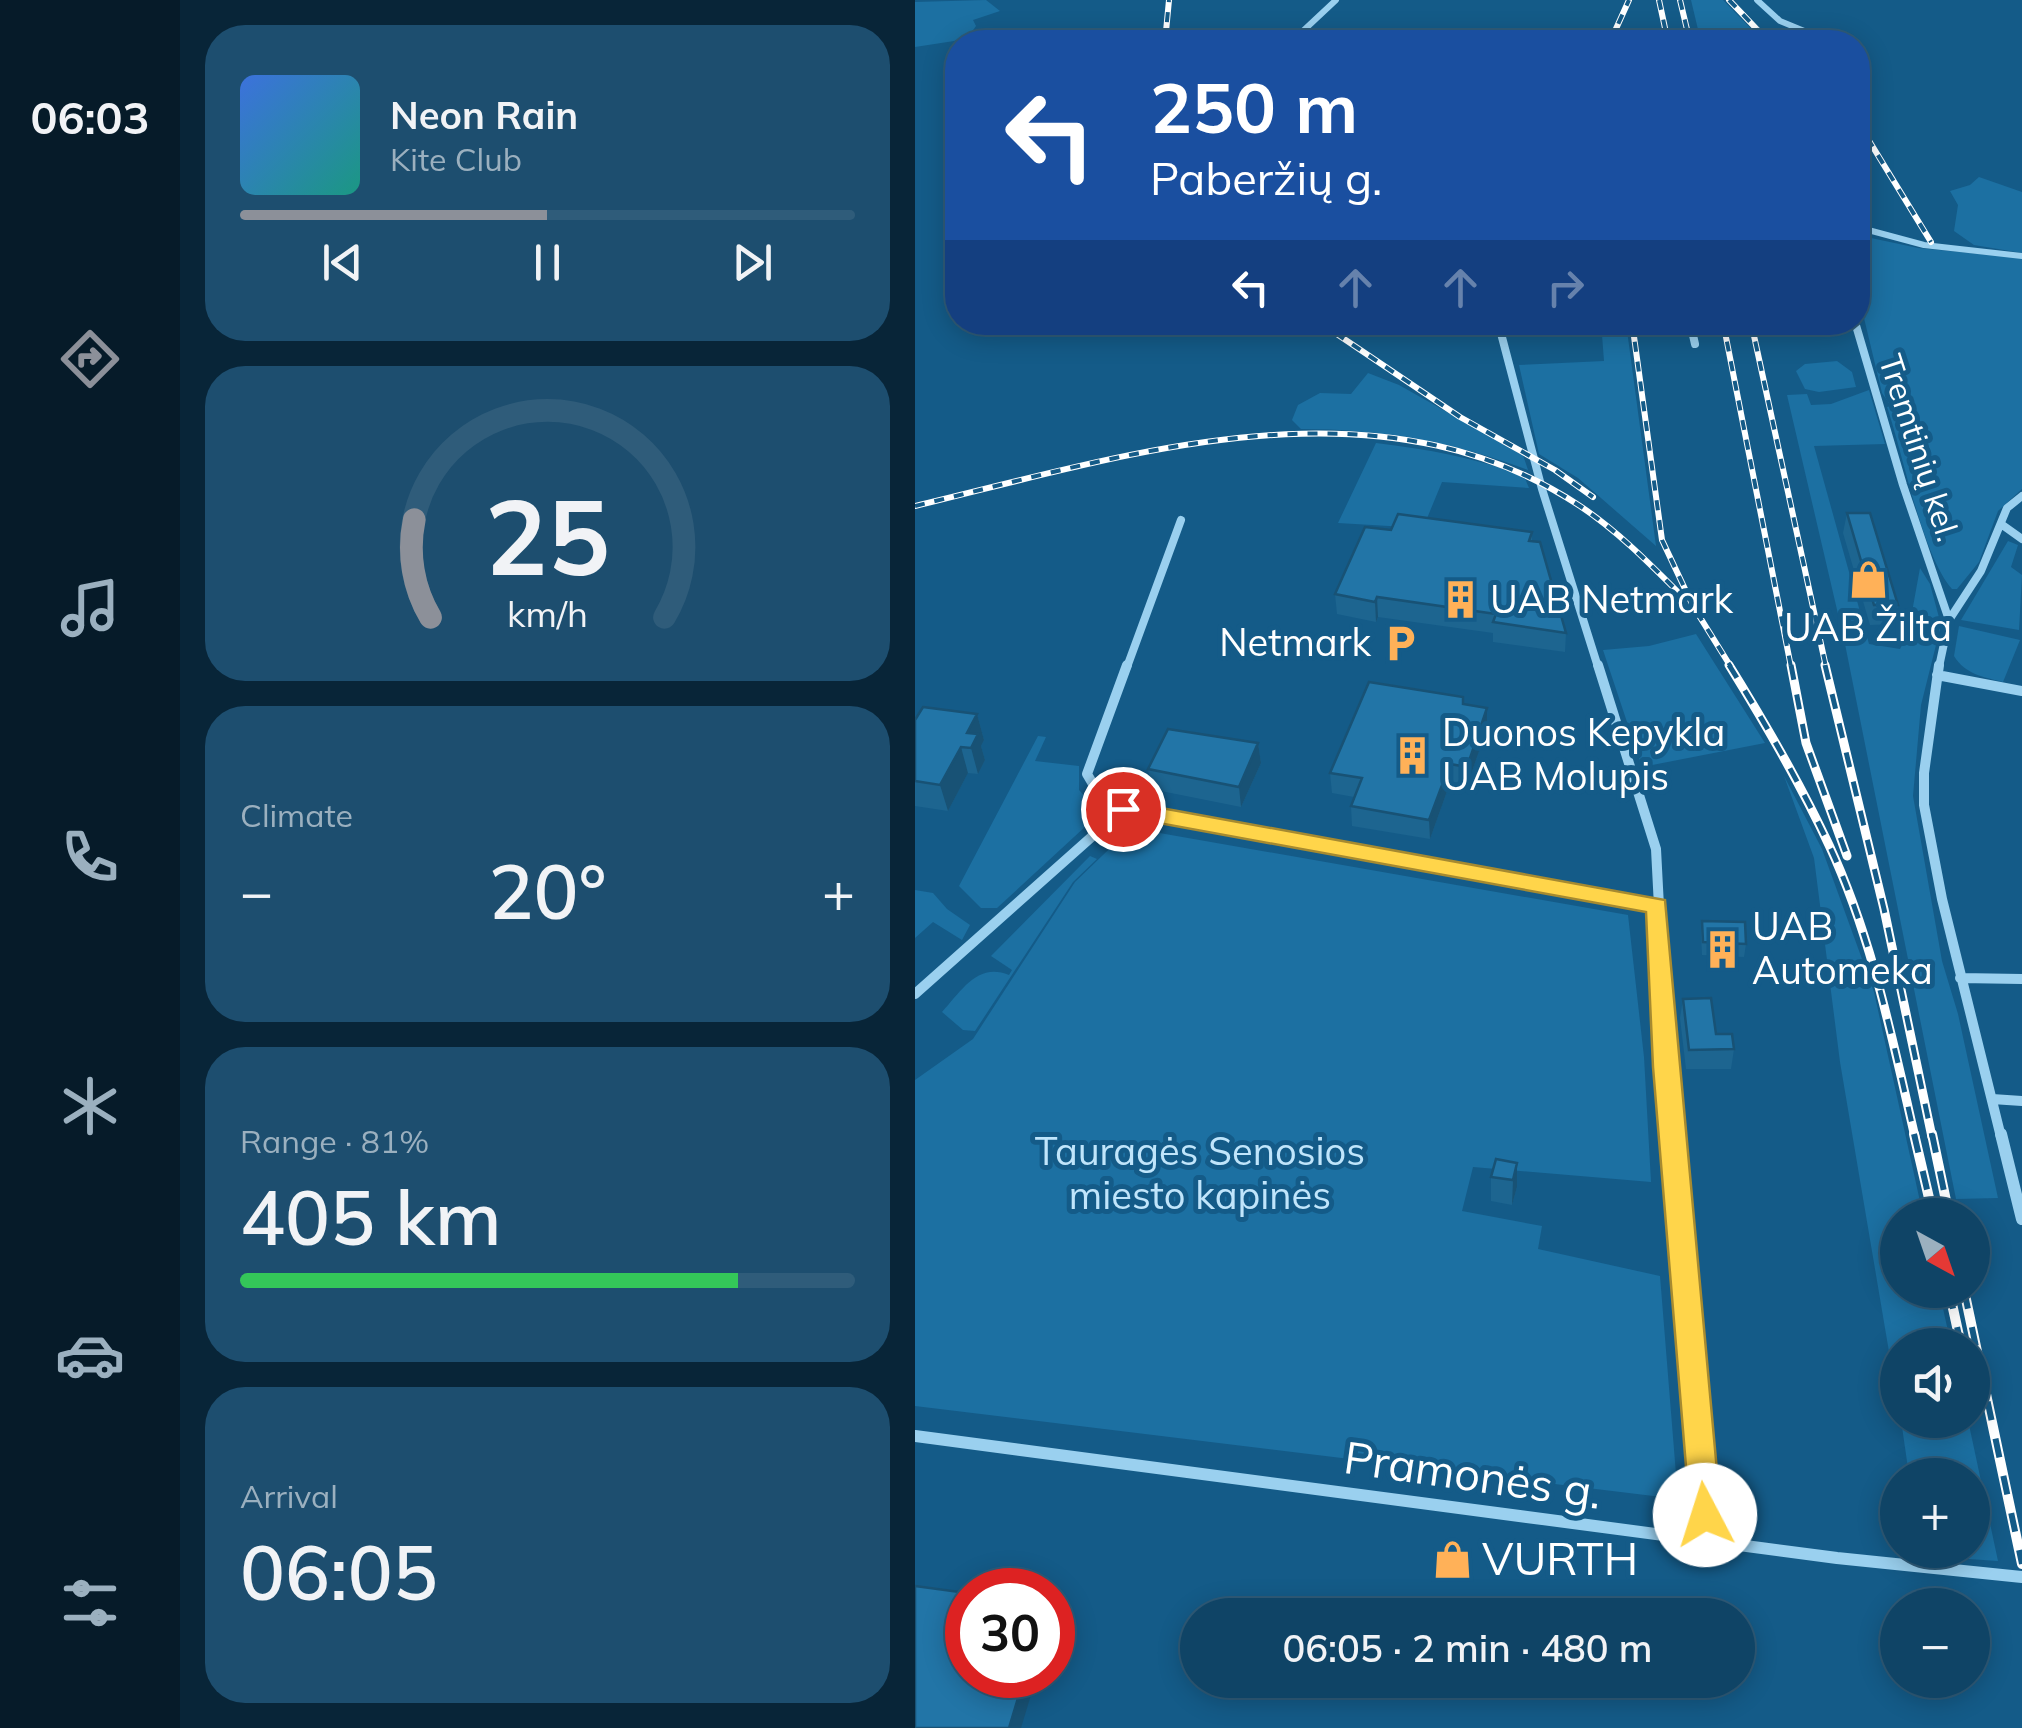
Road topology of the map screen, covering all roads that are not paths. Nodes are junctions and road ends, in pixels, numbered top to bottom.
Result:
1 (1336, 0) edge
2 (1757, 0) edge
3 (1304, 30) edge
4 (1803, 30) edge
5 (1870, 231) edge
6 (2022, 256) edge
7 (1501, 335) edge
8 (1693, 335) edge
9 (1859, 335) edge
10 (1695, 344) dead end
11 (2022, 496) edge
12 (1181, 520) dead end
13 (2001, 524) junction
14 (2022, 539) edge
15 (1939, 588) junction
16 (1969, 592) junction
17 (1949, 620) junction
18 (1937, 675) junction
19 (2022, 691) edge
20 (1123, 809) junction
21 (1657, 906) junction
22 (1960, 978) junction
23 (2022, 980) edge
24 (915, 994) edge
25 (1992, 1099) junction
26 (2022, 1101) edge
27 (2022, 1219) edge
28 (915, 1436) edge
29 (1707, 1542) junction
30 (2022, 1576) edge

1 - 3 street
2 - 4 street
5 - 6 street
7 - 21 street
8 - 10 street
9 - 15 street, Tremtinių kel.
11 - 13 street, Tremtinių kel.
12 - 20 street
13 - 14 street
13 - 16 street, Tremtinių kel.
15 - 16 street, Tremtinių kel.
15 - 17 street, Tremtinių kel.
16 - 17 street, Tremtinių kel.
17 - 18 street, Tremtinių kel.
18 - 19 street
18 - 22 street, Tremtinių kel.
20 - 21 street
20 - 24 street
21 - 29 street
22 - 23 street
22 - 25 street, Tremtinių kel.
25 - 26 street
25 - 27 street, Tremtinių kel.
28 - 29 street, Pramonės g.
29 - 30 street, Pramonės g.

